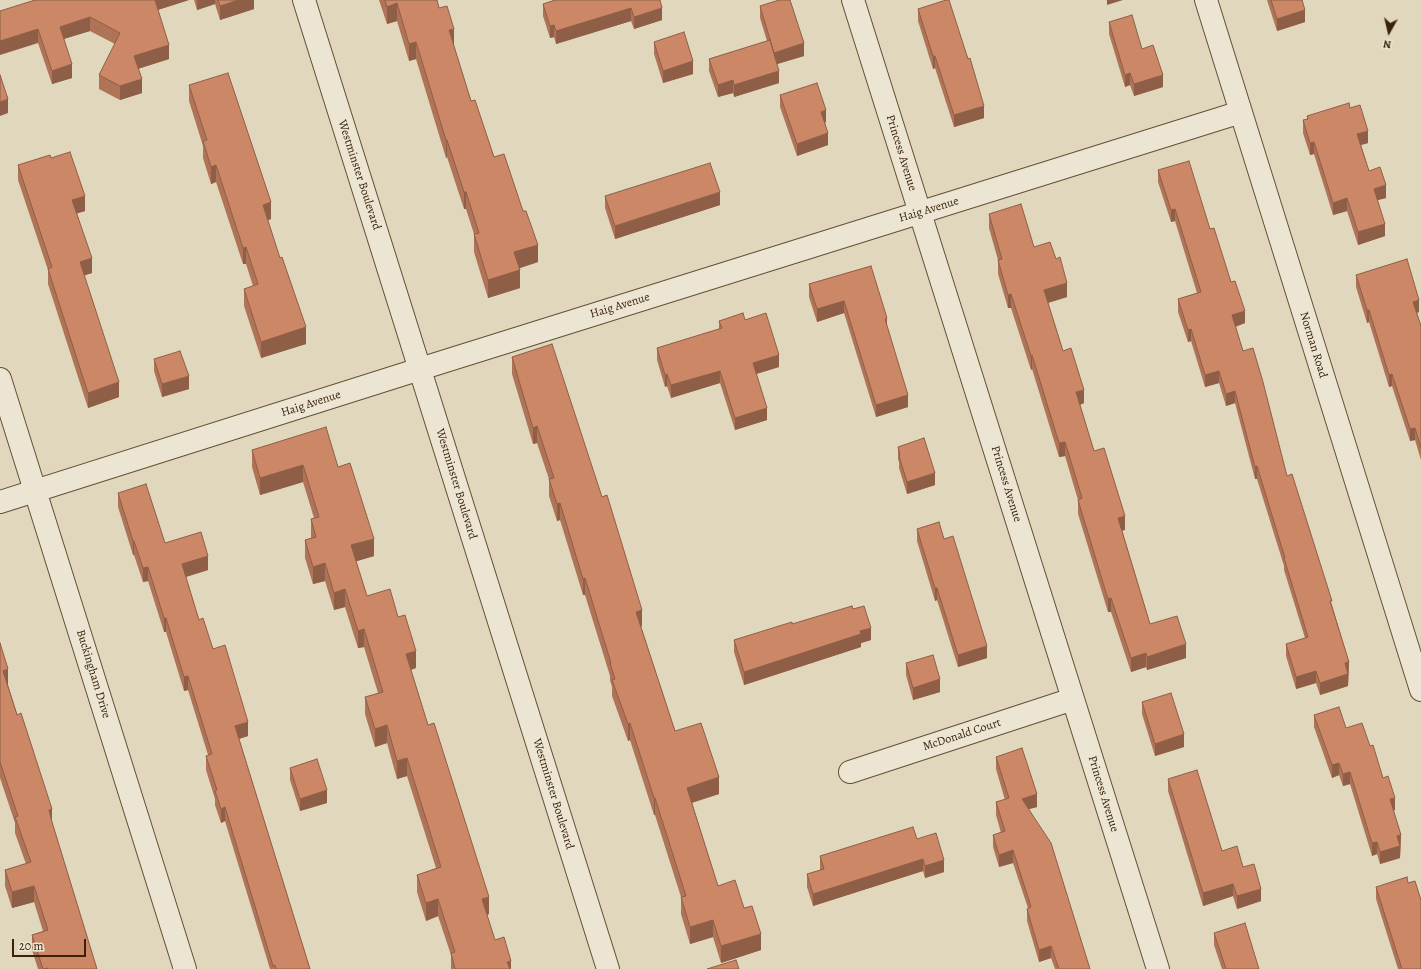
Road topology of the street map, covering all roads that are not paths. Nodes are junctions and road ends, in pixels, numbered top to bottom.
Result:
1 (304, 0) edge
2 (853, 0) edge
3 (1206, 0) edge
4 (1241, 112) junction
5 (920, 212) junction
6 (420, 369) junction
7 (0, 379) edge
8 (36, 491) junction
9 (0, 502) edge
10 (1421, 690) edge
11 (1073, 699) junction
12 (850, 772) dead end
13 (185, 969) edge
14 (608, 969) edge
15 (1158, 969) edge

1 - 6 street, Westminster Boulevard
2 - 5 street, Princess Avenue
3 - 4 street, Norman Road
4 - 5 street, Haig Avenue
4 - 10 street, Norman Road
5 - 6 street, Haig Avenue
5 - 11 street, Princess Avenue
6 - 8 street, Haig Avenue
6 - 14 street, Westminster Boulevard
7 - 8 street, Buckingham Drive
8 - 9 street, Haig Avenue
8 - 13 street, Buckingham Drive
11 - 12 street, McDonald Court
11 - 15 street, Princess Avenue

